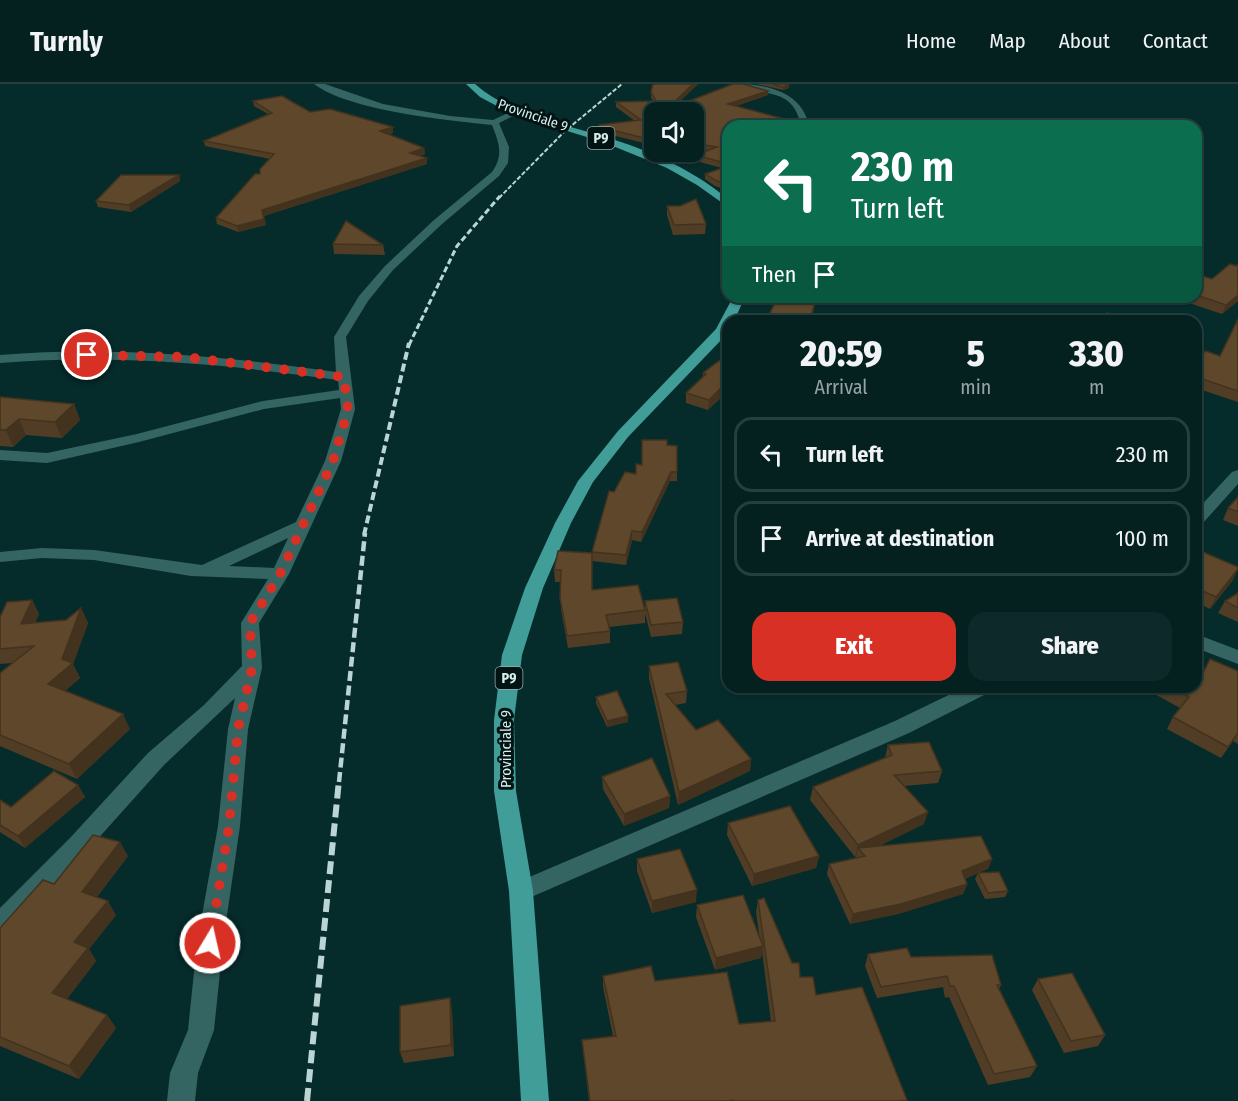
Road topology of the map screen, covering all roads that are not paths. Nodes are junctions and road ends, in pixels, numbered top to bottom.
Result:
1 (318, 84) edge
2 (470, 84) edge
3 (739, 84) edge
4 (517, 112) junction
5 (805, 120) edge
6 (495, 123) junction
7 (722, 199) edge
8 (722, 331) edge
9 (0, 359) edge
10 (346, 385) junction
11 (0, 455) edge
12 (1238, 475) edge
13 (1202, 514) edge
14 (303, 525) junction
15 (0, 557) edge
16 (207, 570) junction
17 (280, 574) junction
18 (1202, 643) edge
19 (1238, 657) edge
20 (252, 668) junction
21 (971, 693) edge
22 (521, 891) junction
23 (0, 925) edge
24 (181, 1101) edge
25 (535, 1101) edge

1 - 6 street
2 - 4 main road, Provinciale 9 / P9
3 - 5 street
4 - 6 street
4 - 7 main road, Provinciale 9 / P9
6 - 10 street
8 - 22 main road, Provinciale 9 / P9
9 - 10 street
10 - 11 street
10 - 14 street
12 - 13 street
14 - 16 street
14 - 17 street
15 - 16 street
16 - 17 street
17 - 20 street
18 - 19 street
20 - 23 street
20 - 24 street
21 - 22 street
22 - 25 main road, Provinciale 9 / P9

